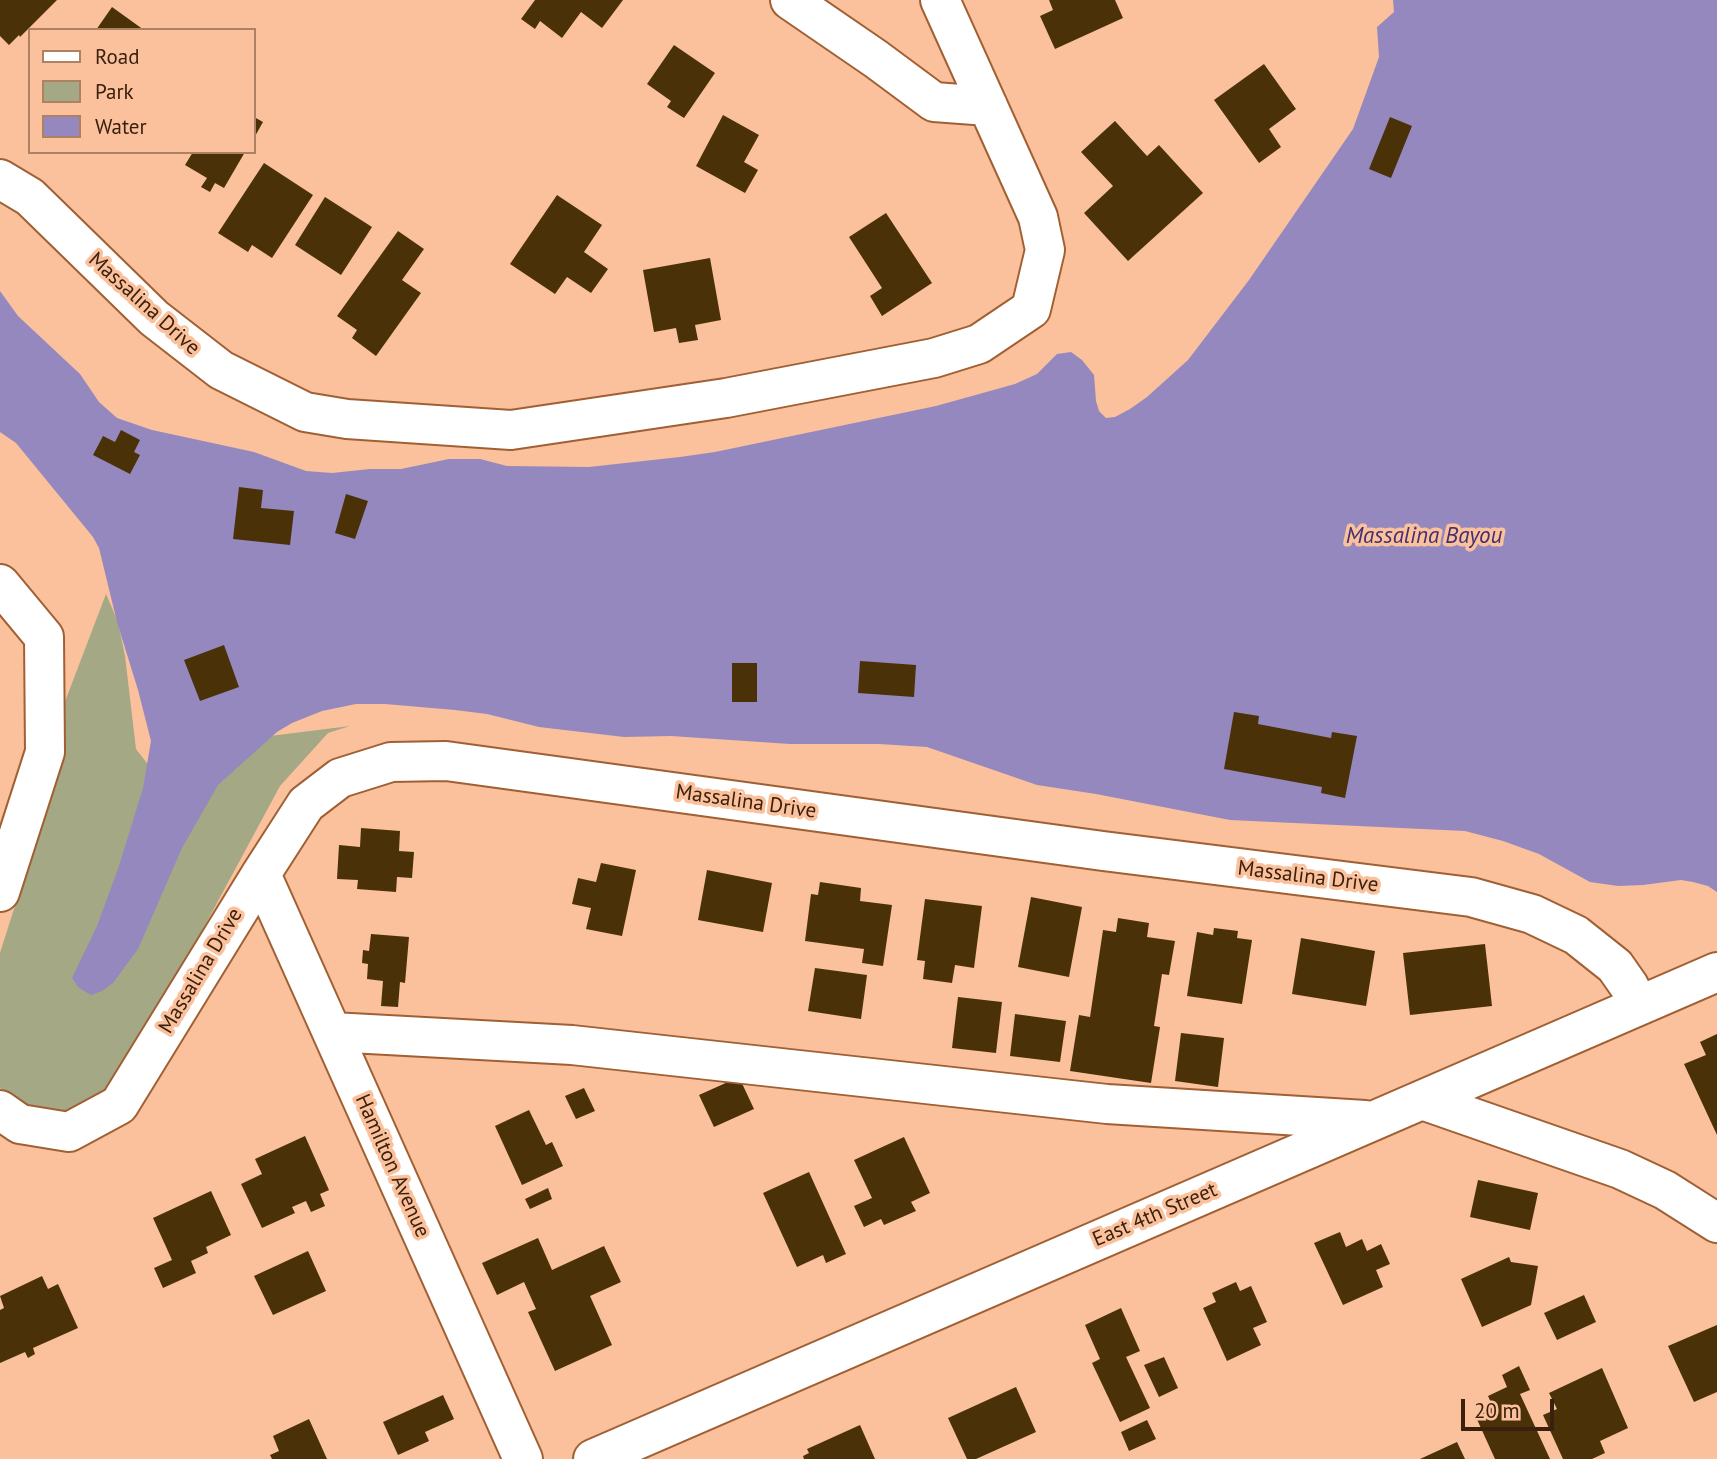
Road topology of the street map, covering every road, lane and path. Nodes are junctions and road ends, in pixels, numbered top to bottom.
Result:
1 (790, 0) edge
2 (940, 0) edge
3 (988, 106) junction
4 (0, 180) edge
5 (0, 584) edge
6 (261, 874) junction
7 (0, 892) edge
8 (1717, 972) edge
9 (1639, 1005) junction
10 (332, 1032) junction
11 (1422, 1100) junction
12 (0, 1110) edge
13 (1373, 1121) junction
14 (1717, 1223) edge
15 (523, 1459) edge
16 (593, 1459) edge

1 - 3 street
2 - 3 street, Massalina Drive
3 - 4 street, Massalina Drive
5 - 7 street
6 - 9 street, Massalina Drive
6 - 10 street, Hamilton Avenue
6 - 12 street, Massalina Drive
8 - 9 street, East 4th Street
9 - 11 street, East 4th Street
10 - 13 street
10 - 15 street, Hamilton Avenue
11 - 13 street, East 4th Street
11 - 14 street
13 - 16 street, East 4th Street

